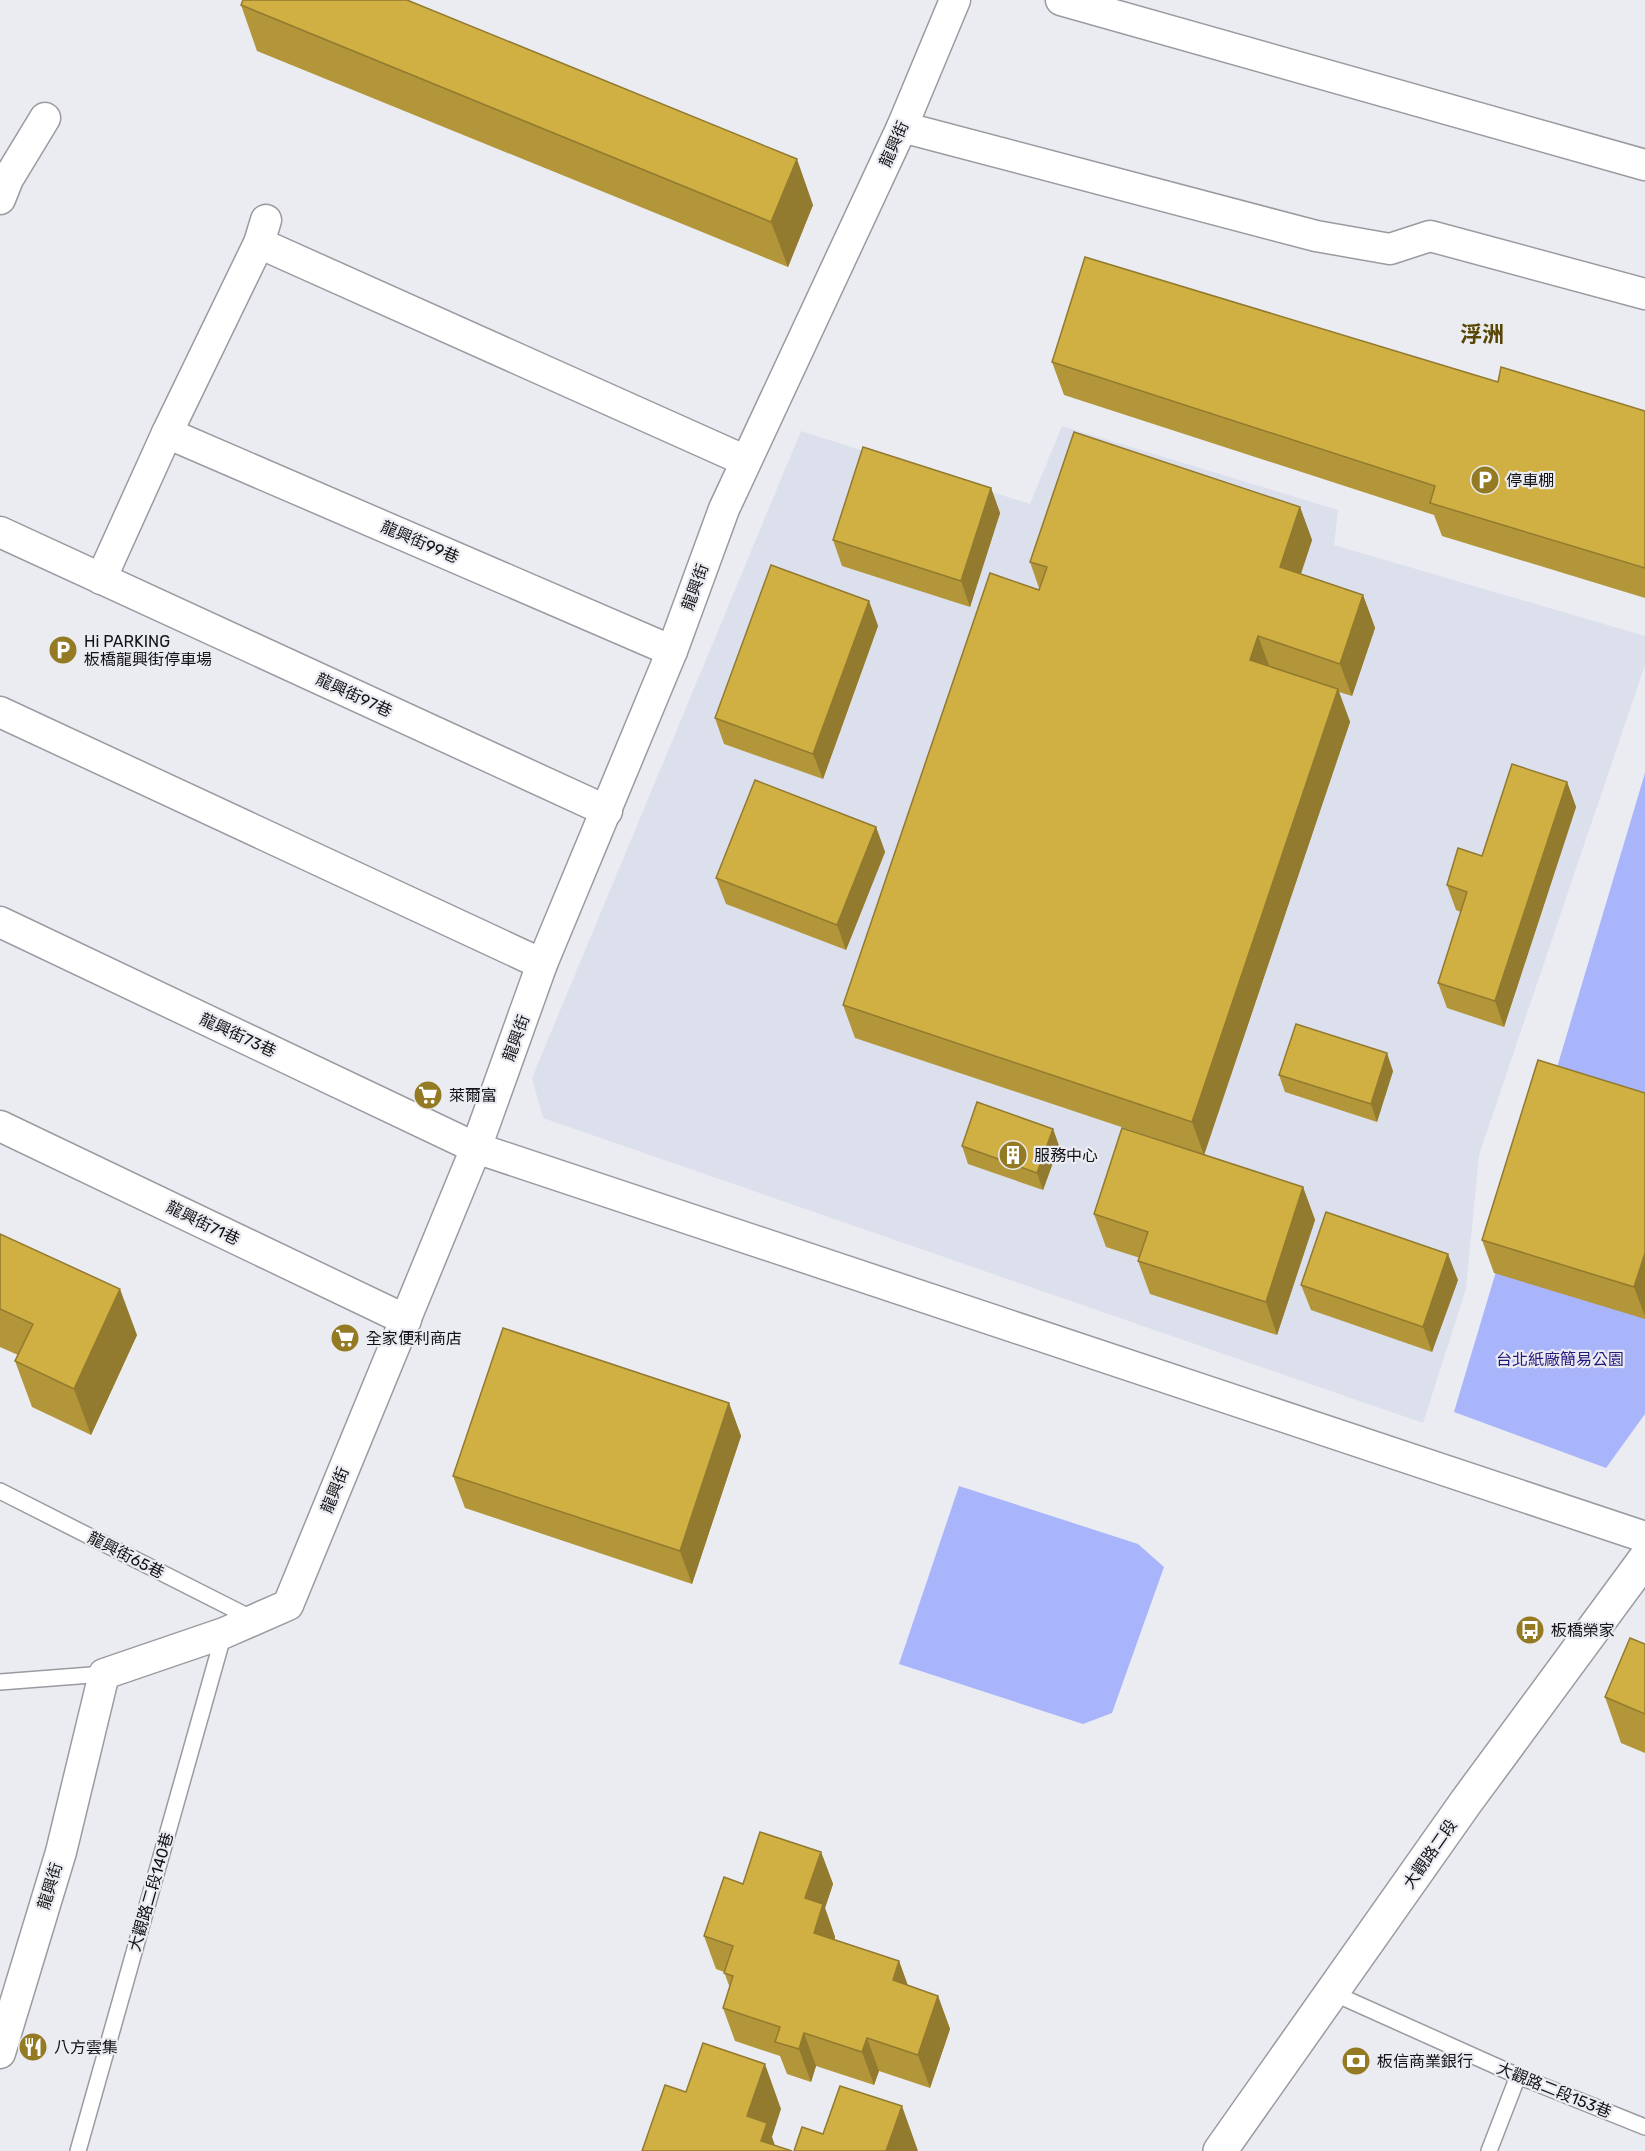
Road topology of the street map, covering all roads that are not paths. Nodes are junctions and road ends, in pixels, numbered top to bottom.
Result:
1 (955, 0) edge
2 (1061, 0) edge
3 (45, 118) dead end
4 (902, 127) junction
5 (1645, 165) edge
6 (3, 184) edge
7 (1645, 294) edge
8 (167, 433) junction
9 (746, 461) junction
10 (0, 532) edge
11 (101, 579) junction
12 (672, 651) junction
13 (0, 712) edge
14 (607, 811) junction
15 (0, 922) edge
16 (542, 964) junction
17 (0, 1126) edge
18 (476, 1148) junction
19 (406, 1320) junction
20 (0, 1491) edge
21 (1645, 1537) edge
22 (1645, 1559) edge
23 (253, 1619) junction
24 (224, 1633) junction
25 (104, 1674) junction
26 (0, 1682) edge
27 (1333, 1993) junction
28 (0, 2053) edge
29 (1518, 2076) junction
30 (1645, 2127) edge
31 (78, 2151) edge
32 (1220, 2151) edge
33 (1489, 2151) edge

1 - 4 street, 龍興街
2 - 5 street
3 - 6 street
4 - 7 street
4 - 9 street, 龍興街
8 - 9 street
8 - 11 street
8 - 12 street, 龍興街99巷
9 - 12 street, 龍興街
10 - 11 street, 龍興街97巷
11 - 14 street, 龍興街97巷
12 - 14 street, 龍興街
13 - 16 street
14 - 16 street, 龍興街
15 - 18 street, 龍興街73巷
16 - 18 street, 龍興街
17 - 19 street, 龍興街71巷
18 - 19 street, 龍興街
18 - 21 street, 龍興街73巷
19 - 23 street, 龍興街
20 - 23 lane, 龍興街65巷
22 - 27 main road, 大觀路二段
23 - 24 street, 龍興街
24 - 25 street, 龍興街
24 - 31 lane, 大觀路二段140巷
25 - 26 lane
25 - 28 street, 龍興街
27 - 29 lane, 大觀路二段153巷
27 - 32 main road, 大觀路二段
29 - 30 lane, 大觀路二段153巷
29 - 33 lane

